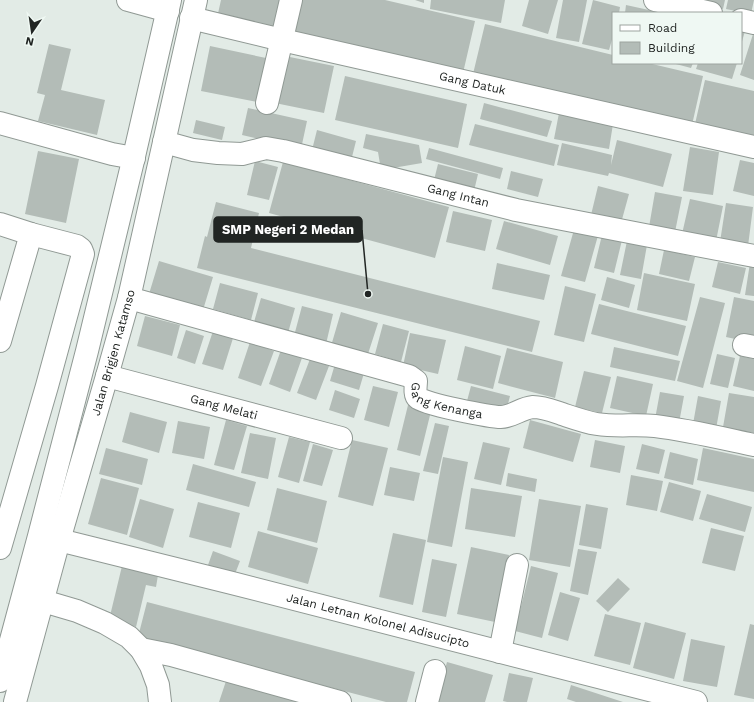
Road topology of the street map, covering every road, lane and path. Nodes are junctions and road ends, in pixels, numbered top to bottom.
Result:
1 (128, 0) edge
2 (291, 0) edge
3 (655, 0) edge
4 (169, 5) edge
5 (193, 9) edge
6 (707, 12) edge
7 (742, 20) edge
8 (754, 23) edge
9 (282, 40) junction
10 (266, 103) dead end
11 (0, 123) edge
12 (164, 142) junction
13 (754, 147) edge
14 (134, 158) junction
15 (0, 224) edge
16 (31, 234) junction
17 (754, 256) edge
18 (129, 298) junction
19 (0, 342) edge
20 (107, 376) junction
21 (341, 438) dead end
22 (754, 445) edge
23 (4, 522) edge
24 (59, 540) junction
25 (0, 548) edge
26 (517, 564) dead end
27 (43, 601) junction
28 (140, 649) junction
29 (500, 652) junction
30 (435, 671) dead end
31 (0, 681) edge
32 (15, 702) edge
33 (160, 702) edge
34 (340, 702) edge
35 (427, 702) edge
36 (696, 702) edge

1 - 4 street
2 - 9 street
3 - 6 street
4 - 14 street, Jalan Brigjen Katamso
5 - 9 street, Gang Datuk
5 - 12 street, Jalan Brigjen Katamso
7 - 8 street
9 - 10 street
9 - 13 street, Gang Datuk
11 - 14 street
12 - 17 street, Gang Intan
12 - 18 street, Jalan Brigjen Katamso
14 - 31 street, Jalan Brigjen Katamso
15 - 16 street
16 - 19 street
16 - 23 street
18 - 20 street, Jalan Brigjen Katamso
18 - 22 street, Gang Kenanga
20 - 21 street, Gang Melati
20 - 24 street, Jalan Brigjen Katamso
23 - 25 street
24 - 27 street, Jalan Brigjen Katamso
24 - 29 street, Jalan Letnan Kolonel Adisucipto
26 - 29 street
27 - 28 street
27 - 32 street, Jalan Brigjen Katamso
28 - 33 street
28 - 34 street
29 - 36 street, Jalan Letnan Kolonel Adisucipto
30 - 35 street

